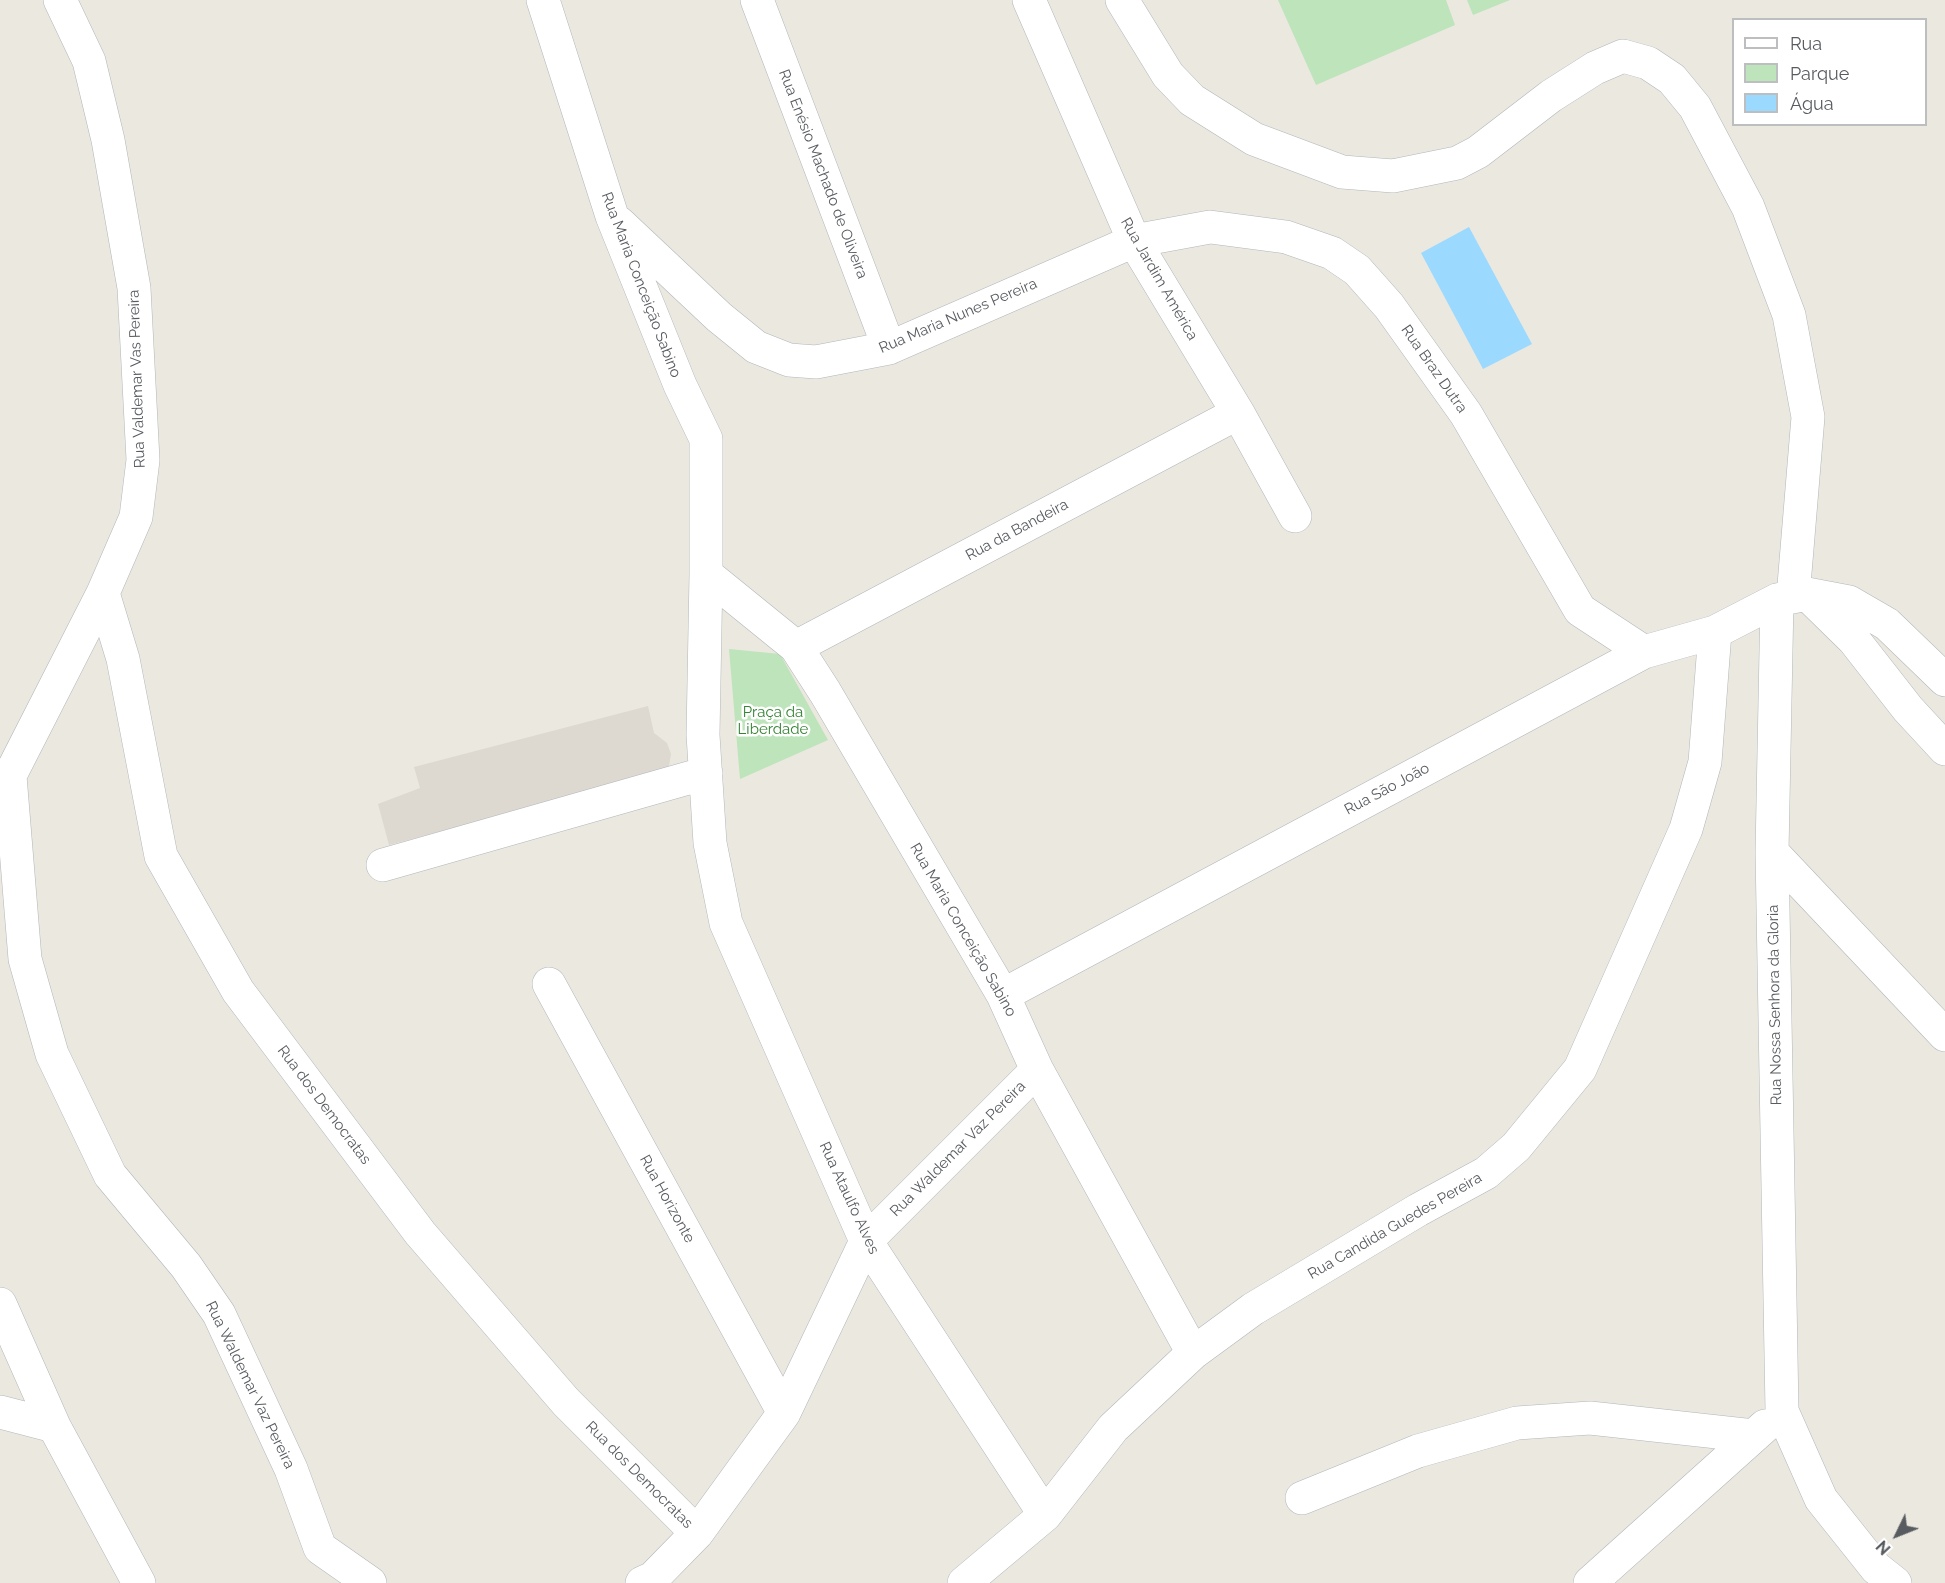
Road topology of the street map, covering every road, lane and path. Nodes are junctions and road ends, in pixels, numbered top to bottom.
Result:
1 (60, 0) edge
2 (543, 0) edge
3 (757, 0) edge
4 (1029, 0) edge
5 (1122, 0) edge
6 (612, 216) junction
7 (1134, 241) junction
8 (889, 348) junction
9 (1238, 413) junction
10 (1295, 516) dead end
11 (706, 574) junction
12 (103, 593) junction
13 (1792, 597) junction
14 (1715, 632) junction
15 (796, 647) junction
16 (1644, 652) junction
17 (1945, 680) edge
18 (1945, 749) edge
19 (706, 773) junction
20 (5, 785) edge
21 (1772, 852) junction
22 (383, 865) dead end
23 (726, 924) joint
24 (549, 984) dead end
25 (1003, 995) junction
26 (1945, 1035) edge
27 (1037, 1070) junction
28 (866, 1241) junction
29 (0, 1304) edge
30 (1193, 1353) junction
31 (1782, 1411) junction
32 (0, 1412) edge
33 (784, 1413) junction
34 (54, 1426) junction
35 (1754, 1436) junction
36 (1302, 1498) dead end
37 (1045, 1515) junction
38 (697, 1533) junction
39 (139, 1583) edge
40 (370, 1583) edge
41 (642, 1583) edge
42 (964, 1583) edge
43 (1590, 1583) edge
44 (1895, 1583) edge

1 - 12 street, Rua Valdemar Vas Pereira
2 - 6 street, Rua Maria Conceição Sabino
3 - 8 street, Rua Enésio Machado de Oliveira
4 - 7 street, Rua Jardim América
5 - 13 street, Rua Nossa Senhora da Gloria
6 - 8 street, Rua Maria Nunes Pereira
6 - 11 street, Rua Maria Conceição Sabino
7 - 8 street, Rua Maria Nunes Pereira
7 - 9 street, Rua Jardim América
7 - 16 street, Rua Braz Dutra
9 - 10 street, Rua Jardim América
9 - 15 street, Rua da Bandeira
11 - 15 street, Rua Maria Conceição Sabino
11 - 19 street, Rua Maria Conceição Sabino
12 - 20 street, Rua Valdemar Vas Pereira
12 - 38 street, Rua dos Democratas
13 - 14 street, Rua São João
13 - 17 street
13 - 18 street
13 - 21 street, Rua Nossa Senhora da Gloria
14 - 16 street, Rua São João
14 - 30 street, Rua Candida Guedes Pereira
15 - 25 street, Rua Maria Conceição Sabino
16 - 25 street, Rua São João
19 - 22 street
19 - 23 street, Rua Maria Conceição Sabino
20 - 40 street, Rua Waldemar Vaz Pereira
21 - 26 street
21 - 31 street, Rua Nossa Senhora da Gloria
23 - 28 street, Rua Ataulfo Alves
24 - 33 street, Rua Horizonte
25 - 27 street, Rua Maria Conceição Sabino
27 - 28 street, Rua Waldemar Vaz Pereira
27 - 30 street, Rua Maria Conceição Sabino
28 - 33 street, Rua Waldemar Vaz Pereira
28 - 37 street, Rua Ataulfo Alves
29 - 34 street
30 - 37 street, Rua Candida Guedes Pereira
31 - 35 street
31 - 44 street
32 - 34 street
33 - 38 street, Rua Waldemar Vaz Pereira
34 - 39 street
35 - 36 street
35 - 43 street
37 - 42 street, Rua Candida Guedes Pereira
38 - 41 street, Rua Waldemar Vaz Pereira

